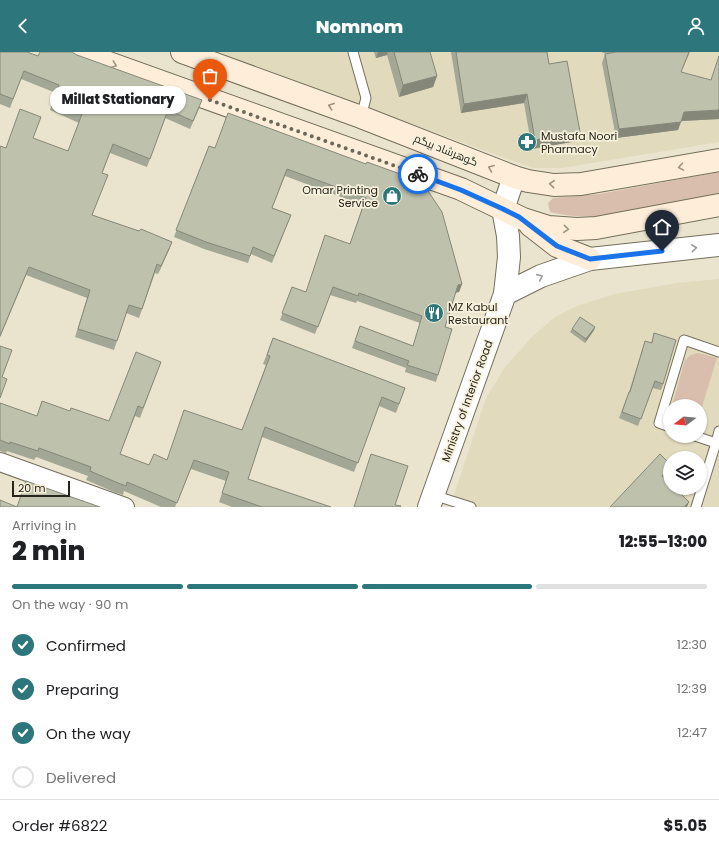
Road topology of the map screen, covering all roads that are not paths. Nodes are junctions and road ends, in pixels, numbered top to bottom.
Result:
1 (78, 52) edge
2 (182, 52) edge
3 (353, 52) edge
4 (361, 116) junction
5 (719, 160) edge
6 (514, 177) junction
7 (719, 205) edge
8 (511, 213) junction
9 (719, 245) edge
10 (590, 259) junction
11 (505, 294) junction
12 (719, 352) edge
13 (666, 399) edge
14 (663, 410) edge
15 (663, 424) edge
16 (719, 431) edge
17 (707, 441) edge
18 (716, 444) junction
19 (0, 462) edge
20 (431, 501) edge
21 (125, 507) edge
22 (471, 507) edge
23 (696, 507) edge

1 -> 8 main road
4 -> 2 main road, گوهرشاد بیگم
3 - 4 lane
6 -> 4 main road, گوهرشاد بیگم
5 -> 6 main road, گوهرشاد بیگم
6 - 8 street, Ministry of Interior Road
8 -> 7 main road
8 - 10 main road
8 - 11 street, Ministry of Interior Road
10 -> 9 street
11 -> 10 street
11 - 20 street, Ministry of Interior Road
12 - 13 lane
14 - 15 lane
16 - 18 lane
17 - 18 lane
18 - 23 lane
19 - 21 street
20 - 22 lane

